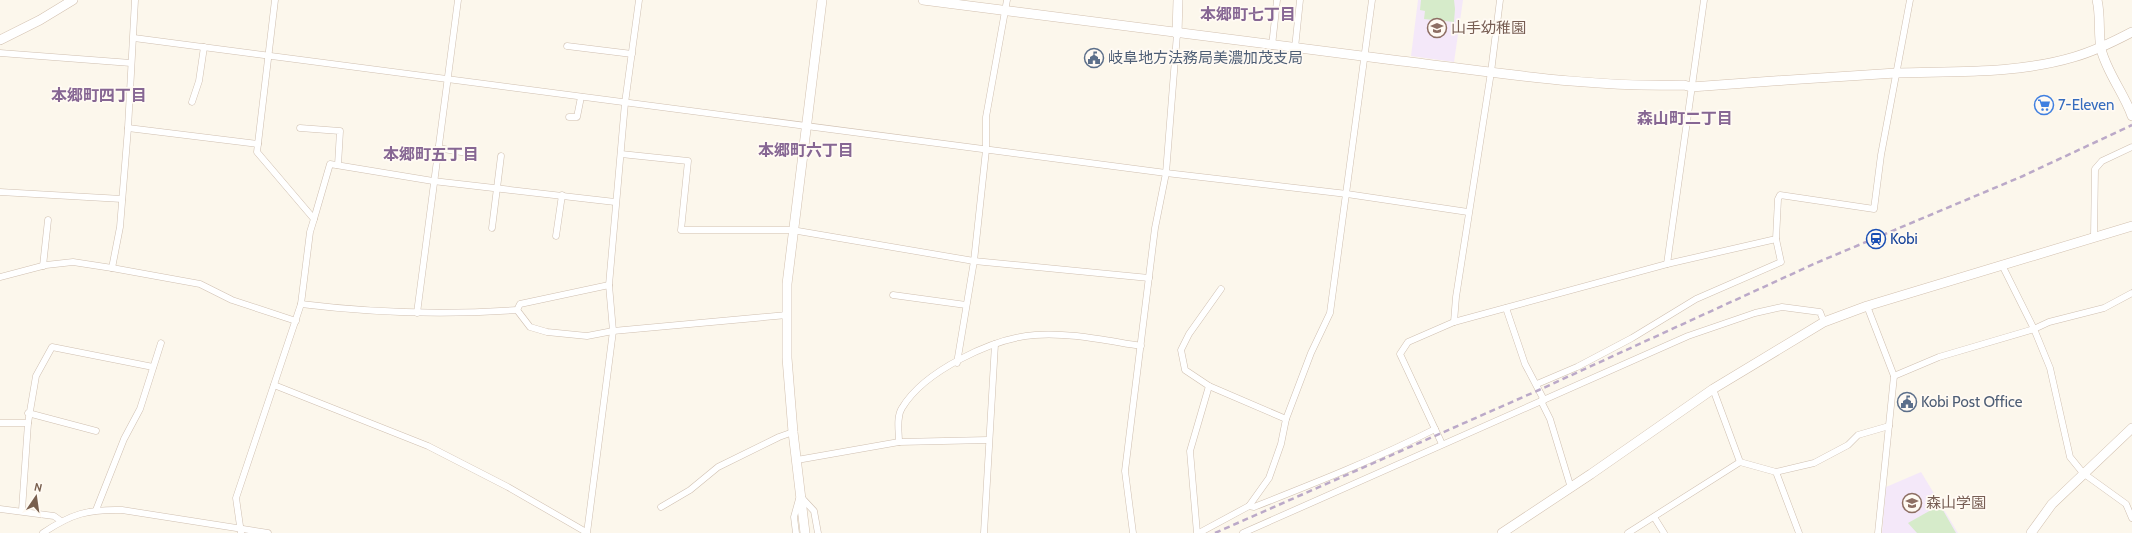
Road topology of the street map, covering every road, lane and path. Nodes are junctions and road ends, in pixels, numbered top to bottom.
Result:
1 (73, 0) edge
2 (135, 0) edge
3 (275, 0) edge
4 (458, 0) edge
5 (639, 0) edge
6 (822, 0) edge
7 (923, 0) edge
8 (1007, 0) edge
9 (1178, 0) edge
10 (1277, 0) edge
11 (1300, 0) edge
12 (1372, 0) edge
13 (1500, 0) edge
14 (1704, 0) edge
15 (1910, 0) edge
16 (2097, 0) edge
17 (1006, 11) junction
18 (2132, 32) edge
19 (1177, 34) junction
20 (134, 38) junction
21 (0, 40) edge
22 (567, 46) dead end
23 (1272, 46) junction
24 (204, 47) junction
25 (1295, 48) junction
26 (2101, 48) junction
27 (0, 53) edge
28 (632, 54) junction
29 (269, 55) junction
30 (1365, 57) junction
31 (131, 63) junction
32 (1491, 72) junction
33 (1898, 73) junction
34 (447, 78) junction
35 (1691, 87) junction
36 (581, 97) junction
37 (192, 102) dead end
38 (625, 103) junction
39 (2132, 116) edge
40 (569, 117) dead end
41 (806, 125) junction
42 (128, 128) junction
43 (300, 128) dead end
44 (258, 144) junction
45 (2132, 147) edge
46 (438, 148) junction
47 (986, 150) junction
48 (467, 152) dead end
49 (621, 154) junction
50 (501, 156) dead end
51 (338, 165) junction
52 (1166, 173) junction
53 (433, 181) junction
54 (497, 188) junction
55 (0, 192) edge
56 (1347, 194) junction
57 (562, 195) junction
58 (122, 199) junction
59 (615, 202) junction
60 (1468, 212) junction
61 (314, 219) junction
62 (48, 220) dead end
63 (2132, 226) edge
64 (492, 228) dead end
65 (792, 230) junction
66 (556, 236) dead end
67 (2094, 237) junction
68 (1776, 239) junction
69 (974, 260) junction
70 (1667, 264) junction
71 (2002, 264) junction
72 (44, 266) junction
73 (112, 268) junction
74 (0, 277) edge
75 (1149, 278) junction
76 (608, 285) junction
77 (1221, 289) dead end
78 (2132, 293) edge
79 (894, 295) dead end
80 (301, 304) junction
81 (966, 305) junction
82 (1867, 306) junction
83 (1506, 308) junction
84 (517, 310) junction
85 (417, 313) junction
86 (787, 315) junction
87 (296, 321) junction
88 (1454, 322) junction
89 (1824, 322) junction
90 (2034, 329) junction
91 (614, 331) junction
92 (161, 343) dead end
93 (995, 344) junction
94 (1141, 346) junction
95 (957, 363) junction
96 (153, 367) junction
97 (1894, 376) junction
98 (1537, 384) junction
99 (274, 386) junction
100 (1209, 386) junction
101 (1713, 388) junction
102 (1543, 401) junction
103 (28, 413) junction
104 (1286, 419) junction
105 (0, 422) edge
106 (28, 422) junction
107 (1888, 426) junction
108 (2132, 428) edge
109 (1435, 429) junction
110 (96, 431) dead end
111 (793, 432) junction
112 (988, 440) junction
113 (899, 442) junction
114 (1442, 444) junction
115 (797, 460) junction
116 (1740, 462) junction
117 (1776, 472) junction
118 (2083, 473) junction
119 (1571, 488) junction
120 (800, 496) junction
121 (1249, 506) junction
122 (661, 507) dead end
123 (0, 508) edge
124 (22, 510) junction
125 (96, 510) junction
126 (1654, 517) junction
127 (2132, 518) edge
128 (61, 521) junction
129 (241, 530) edge
130 (587, 532) edge
131 (43, 533) edge
132 (268, 533) edge
133 (796, 533) edge
134 (805, 533) edge
135 (818, 533) edge
136 (984, 533) edge
137 (1133, 533) edge
138 (1198, 533) edge
139 (1243, 533) edge
140 (1502, 533) edge
141 (1628, 533) edge
142 (1664, 533) edge
143 (1799, 533) edge
144 (1878, 533) edge
145 (2031, 533) edge

1 - 21 street
2 - 20 street
3 - 29 street
4 - 34 street
5 - 28 street
6 - 41 street
7 - 17 street
8 - 17 street
9 - 19 street
10 - 23 street
11 - 25 street
12 - 30 street
13 - 32 street
14 - 35 street
15 - 33 street
16 - 26 street
17 - 19 street
17 - 47 street
18 - 26 street
19 - 23 street
19 - 52 street
20 - 24 street
20 - 31 street
22 - 28 street
23 - 25 street
24 - 29 street
24 - 37 street
25 - 30 street
26 - 33 street
26 - 39 street
27 - 31 street
28 - 38 street
29 - 34 street
29 - 44 street
30 - 32 street
30 - 56 street
31 - 42 street
32 - 35 street
32 - 60 street
33 - 35 street
33 - 68 street
34 - 36 street
34 - 46 street
35 - 70 street
36 - 38 street
36 - 40 street
38 - 41 street
38 - 49 street
41 - 47 street
41 - 65 street
42 - 44 street
42 - 58 street
43 - 51 street
44 - 61 street
45 - 67 street
46 - 48 street
46 - 53 street
47 - 52 street
47 - 69 street
49 - 59 street
49 - 65 street
50 - 54 street
51 - 53 street
51 - 61 street
52 - 56 street
52 - 75 street
53 - 54 street
53 - 85 street
54 - 57 street
54 - 64 street
55 - 58 street
56 - 60 street
56 - 104 street
57 - 59 street
57 - 66 street
58 - 73 street
59 - 76 street
60 - 88 street
61 - 80 street
62 - 72 street
63 - 67 street
65 - 69 street
65 - 86 street
67 - 71 street
68 - 70 street
68 - 98 street
69 - 75 street
69 - 81 street
70 - 83 street
71 - 82 street
71 - 90 street
72 - 73 street
72 - 74 street
73 - 87 street
75 - 94 street
76 - 84 street
76 - 91 street
77 - 100 street
78 - 90 street
79 - 81 street
80 - 85 street
80 - 87 street
81 - 95 street
82 - 89 street
82 - 97 street
83 - 88 street
83 - 98 street
84 - 85 street
84 - 91 street
86 - 91 street
86 - 111 street
87 - 99 street
88 - 109 street
89 - 101 street
89 - 102 street
90 - 97 street
90 - 118 street
91 - 130 street
92 - 96 street
93 - 94 street
93 - 95 street
93 - 112 street
94 - 137 street
95 - 113 street
96 - 103 street
96 - 125 street
97 - 107 street
98 - 102 street
99 - 129 street
99 - 130 street
100 - 104 street
100 - 138 street
101 - 116 street
101 - 119 street
102 - 114 street
102 - 119 street
103 - 106 street
103 - 110 street
104 - 121 street
105 - 106 street
106 - 124 street
107 - 117 street
107 - 144 street
108 - 118 street
109 - 114 street
109 - 121 street
111 - 115 street
111 - 122 street
112 - 113 street
112 - 136 street
113 - 115 street
114 - 139 street
115 - 120 street
116 - 117 street
116 - 126 street
117 - 143 street
118 - 127 street
118 - 145 street
119 - 140 street
120 - 133 street
120 - 134 street
120 - 135 street
121 - 138 street
123 - 124 street
124 - 128 street
125 - 128 street
125 - 129 street
126 - 141 street
126 - 142 street
128 - 131 street
129 - 132 street

